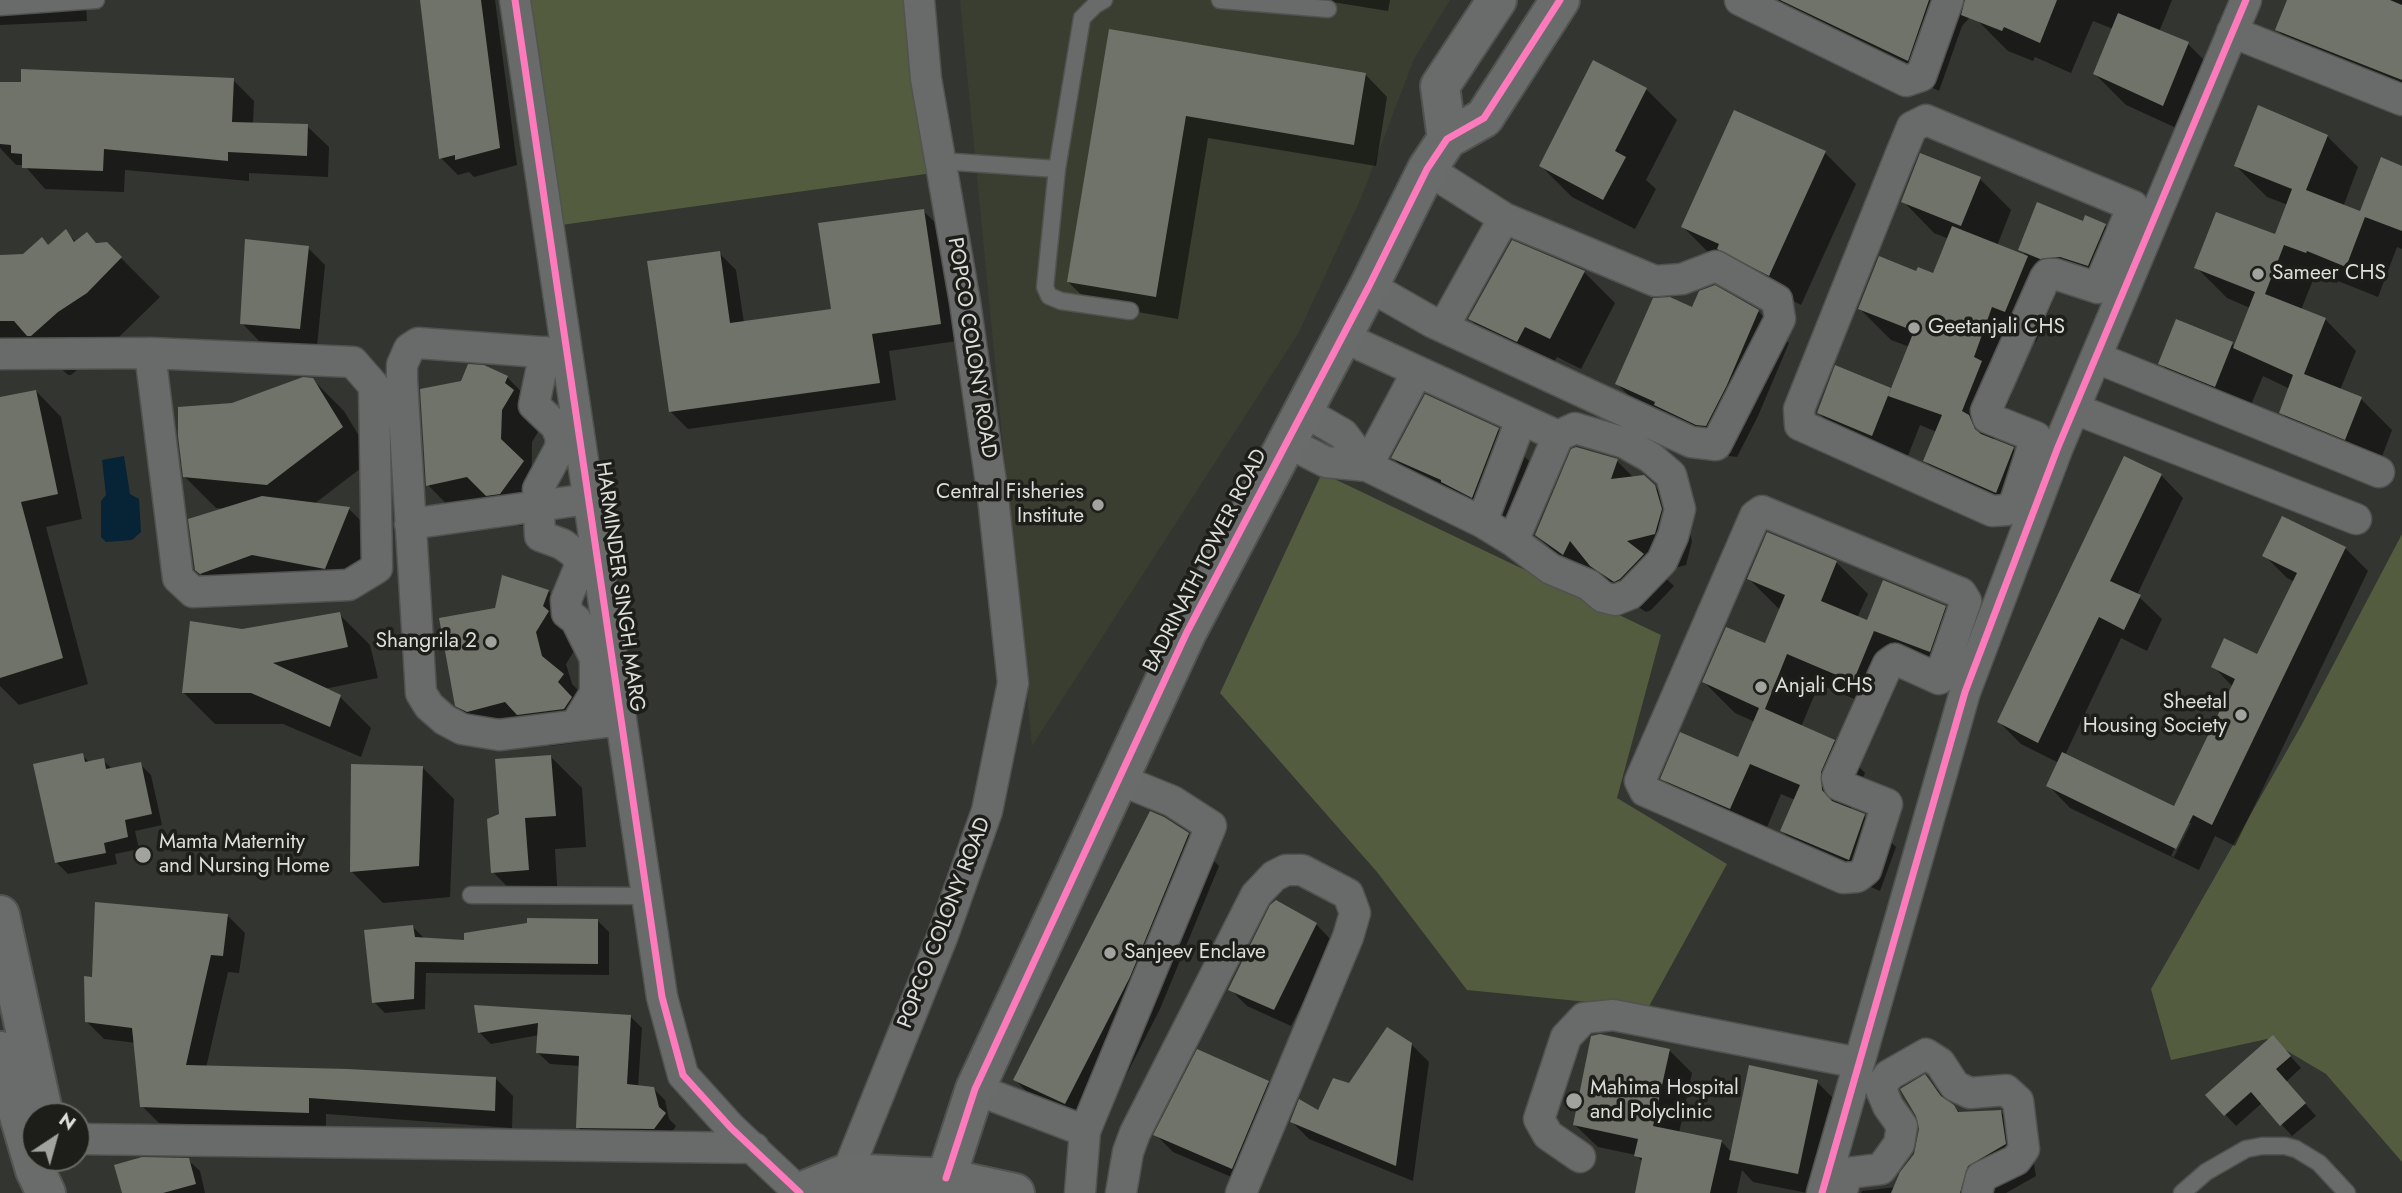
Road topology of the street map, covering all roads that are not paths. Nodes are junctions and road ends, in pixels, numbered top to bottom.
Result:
1 (96, 0) edge
2 (515, 0) edge
3 (919, 0) edge
4 (1104, 0) edge
5 (1220, 0) edge
6 (1497, 0) edge
7 (1560, 0) edge
8 (1740, 0) edge
9 (1948, 0) edge
10 (2246, 0) edge
11 (0, 7) edge
12 (1328, 9) dead end
13 (2232, 32) junction
14 (2402, 100) edge
15 (1437, 154) junction
16 (940, 161) junction
17 (1057, 169) junction
18 (1504, 218) junction
19 (1369, 286) junction
20 (2110, 292) junction
21 (1130, 311) dead end
22 (1444, 326) junction
23 (1343, 337) junction
24 (150, 353) junction
25 (556, 353) junction
26 (0, 354) edge
27 (2097, 358) junction
28 (1417, 372) junction
29 (2075, 409) junction
30 (1521, 419) junction
31 (1295, 427) junction
32 (1558, 436) junction
33 (2047, 442) junction
34 (1367, 466) junction
35 (2379, 472) dead end
36 (588, 499) junction
37 (538, 506) junction
38 (2356, 519) dead end
39 (1482, 522) junction
40 (410, 524) junction
41 (1513, 541) junction
42 (1952, 686) junction
43 (621, 720) junction
44 (576, 724) junction
45 (1118, 779) junction
46 (1887, 804) junction
47 (1929, 824) junction
48 (471, 895) dead end
49 (646, 896) junction
50 (0, 915) edge
51 (0, 1051) edge
52 (1859, 1063) junction
53 (975, 1089) junction
54 (35, 1102) edge
55 (21, 1103) edge
56 (1086, 1131) junction
57 (91, 1139) edge
58 (754, 1148) junction
59 (1580, 1157) dead end
60 (946, 1178) junction
61 (849, 1183) edge
62 (799, 1193) edge
63 (1015, 1193) edge
64 (1080, 1193) edge
65 (1121, 1193) edge
66 (1241, 1193) edge
67 (1822, 1193) edge
68 (1841, 1193) edge
69 (1977, 1193) edge
70 (2182, 1193) edge
71 (2347, 1193) edge

1 - 11 lane
2 - 25 street, HARMINDER SINGH MARG
3 - 16 street, POPCO COLONY ROAD
4 - 17 lane
5 - 12 lane
6 - 15 street
7 - 15 street
8 - 9 street
10 - 13 street
13 - 14 street
13 - 20 street
15 - 18 street
15 - 19 street, BADRINATH TOWER ROAD
16 - 17 lane
16 - 61 street, POPCO COLONY ROAD
17 - 21 lane
18 - 22 street
18 - 22 street
19 - 22 street
19 - 23 street, BADRINATH TOWER ROAD
20 - 27 street
20 - 33 street
20 - 33 street
23 - 28 street
23 - 31 street, BADRINATH TOWER ROAD
24 - 24 street
24 - 26 street
25 - 36 street, HARMINDER SINGH MARG
25 - 37 street
25 - 40 street
27 - 29 street
27 - 35 street
28 - 30 street
28 - 34 street
29 - 33 street
29 - 38 street
30 - 32 street
30 - 39 street
31 - 34 street
31 - 45 street, BADRINATH TOWER ROAD
32 - 41 street
32 - 41 street
33 - 42 street
34 - 39 street
36 - 37 street
36 - 43 street, HARMINDER SINGH MARG
37 - 40 street
37 - 44 street
39 - 41 street
40 - 44 street
42 - 46 street
42 - 46 street
42 - 47 street
43 - 44 street
43 - 49 street, HARMINDER SINGH MARG
45 - 53 street, BADRINATH TOWER ROAD
45 - 56 street
46 - 47 street
47 - 52 street
48 - 49 lane
49 - 58 street, HARMINDER SINGH MARG
50 - 54 street
51 - 55 street
52 - 59 street
52 - 67 street
53 - 56 street
53 - 60 street, BADRINATH TOWER ROAD
56 - 64 street
57 - 58 street
58 - 62 street, HARMINDER SINGH MARG
60 - 61 street
60 - 63 street
61 - 62 street
65 - 66 street
68 - 69 street
70 - 71 lane

